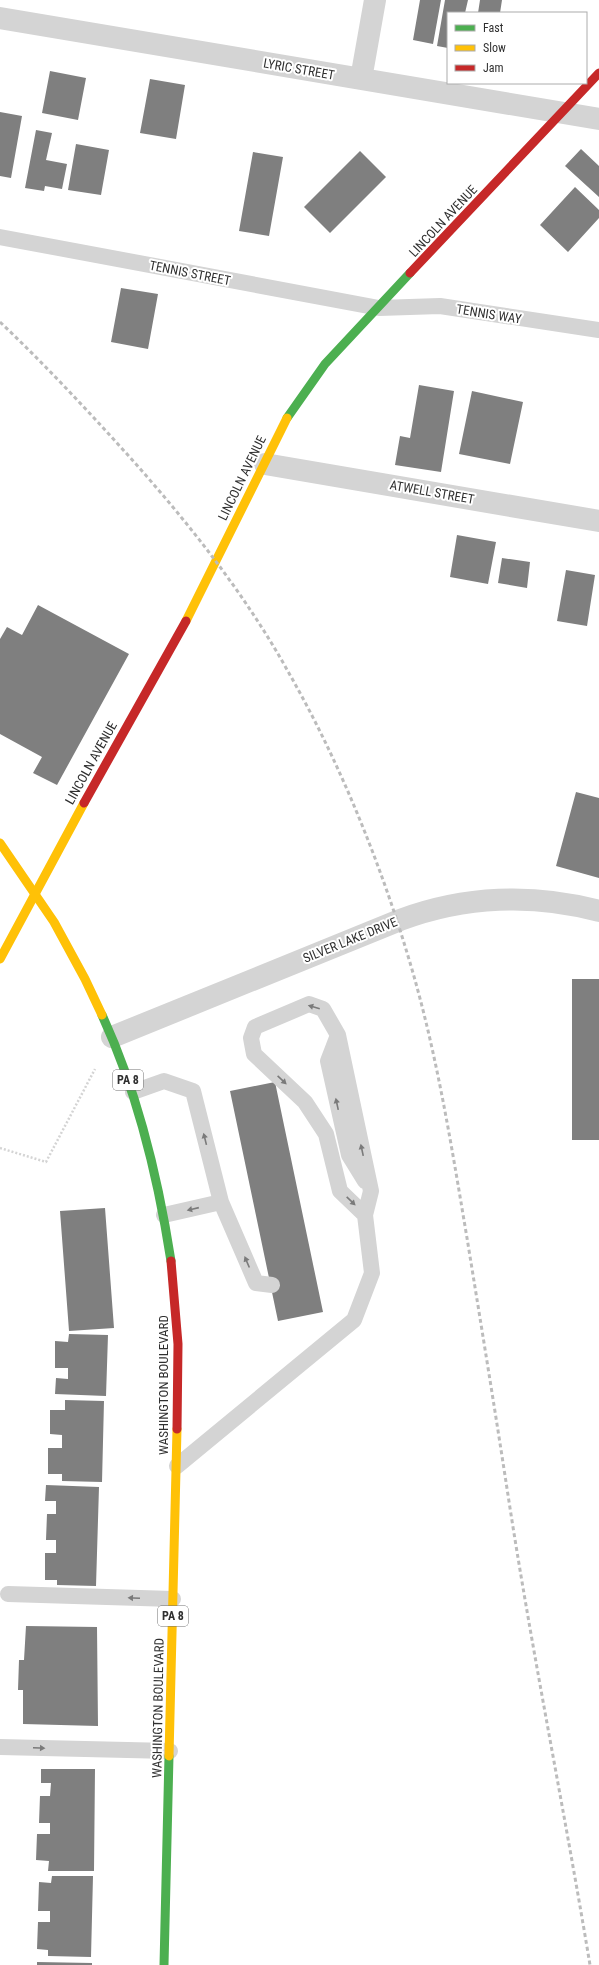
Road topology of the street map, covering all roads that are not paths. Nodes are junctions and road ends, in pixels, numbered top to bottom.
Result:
1 (375, 0) edge
2 (0, 18) edge
3 (599, 73) edge
4 (361, 79) junction
5 (562, 113) junction
6 (599, 119) edge
7 (0, 238) edge
8 (379, 308) junction
9 (599, 330) edge
10 (265, 464) junction
11 (599, 521) edge
12 (0, 843) edge
13 (599, 911) edge
14 (0, 959) edge
15 (112, 1037) junction
16 (133, 1092) junction
17 (221, 1202) junction
18 (164, 1215) junction
19 (365, 1215) junction
20 (272, 1285) dead end
21 (177, 1466) junction
22 (8, 1594) dead end
23 (173, 1599) junction
24 (0, 1746) edge
25 (170, 1751) junction
26 (164, 1965) edge

1 - 4 street
2 - 4 street, LYRIC STREET
3 - 5 main road, LINCOLN AVENUE
4 - 5 street, LYRIC STREET
5 - 6 street, LYRIC STREET
5 - 8 main road, LINCOLN AVENUE
7 - 8 lane, TENNIS STREET
8 - 9 lane, TENNIS WAY
8 - 10 main road, LINCOLN AVENUE
10 - 11 street, ATWELL STREET
10 - 14 main road, LINCOLN AVENUE, bridge
12 - 15 main road, WASHINGTON BOULEVARD / PA 8
13 - 15 street, SILVER LAKE DRIVE
15 - 16 main road, WASHINGTON BOULEVARD / PA 8
17 -> 16 lane
16 - 18 main road, WASHINGTON BOULEVARD / PA 8
17 -> 18 lane
20 -> 17 lane
18 - 21 main road, WASHINGTON BOULEVARD / PA 8
19 -> 19 lane
19 - 21 lane
21 - 23 main road, WASHINGTON BOULEVARD / PA 8
23 -> 22 lane
23 - 25 main road, WASHINGTON BOULEVARD / PA 8
24 -> 25 lane
25 - 26 main road, WASHINGTON BOULEVARD / PA 8

